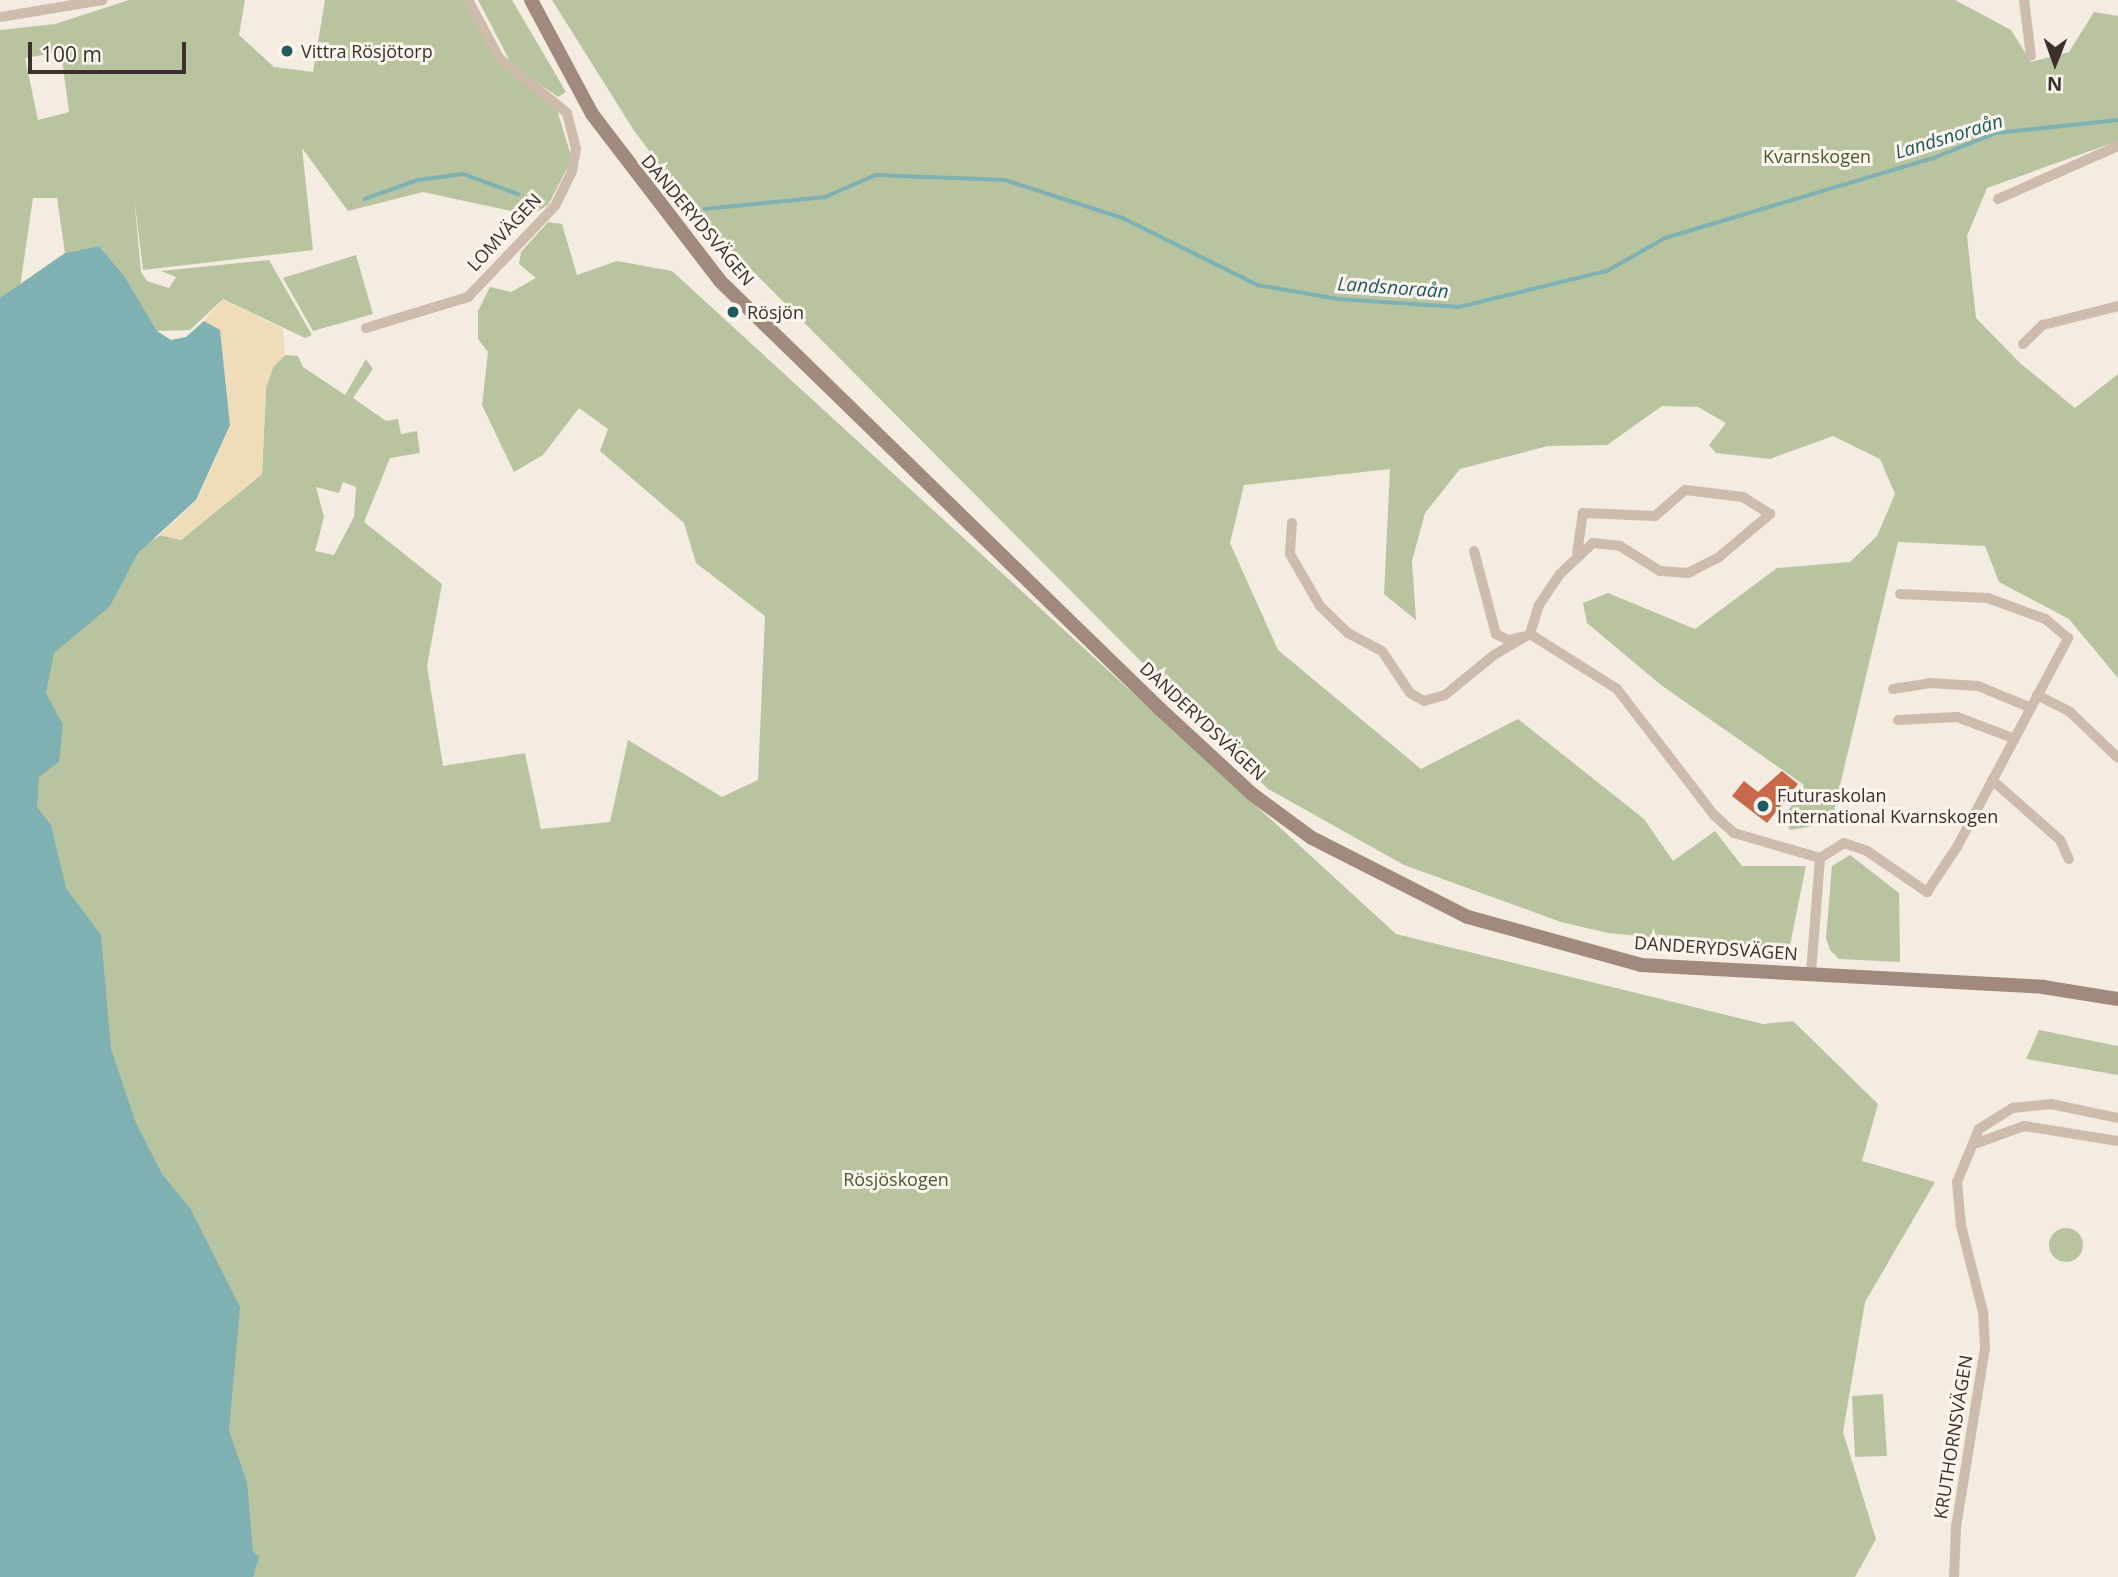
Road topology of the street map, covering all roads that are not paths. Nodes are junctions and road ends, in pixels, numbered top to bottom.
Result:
1 (103, 0) edge
2 (468, 0) edge
3 (531, 0) edge
4 (2024, 0) edge
5 (0, 17) edge
6 (2031, 57) dead end
7 (2118, 146) edge
8 (1998, 200) dead end
9 (2118, 306) edge
10 (366, 328) dead end
11 (2023, 344) dead end
12 (1292, 523) dead end
13 (1474, 551) dead end
14 (1577, 553) junction
15 (1900, 594) dead end
16 (1530, 634) junction
17 (1893, 689) dead end
18 (2037, 695) junction
19 (2029, 707) junction
20 (1898, 720) dead end
21 (2013, 738) junction
22 (2118, 758) edge
23 (1992, 780) junction
24 (1820, 858) junction
25 (2068, 859) dead end
26 (1811, 974) junction
27 (2118, 999) edge
28 (2118, 1118) edge
29 (2118, 1140) edge
30 (1977, 1143) junction
31 (1954, 1577) edge

1 - 5 street
2 - 10 street, LOMVÄGEN
3 - 26 main road, DANDERYDSVÄGEN
4 - 6 street
7 - 8 street
9 - 11 street
12 - 16 street
13 - 16 street
14 - 14 street
14 - 16 street
15 - 18 street
16 - 24 street
17 - 19 street
18 - 19 street
18 - 22 street
19 - 21 street
20 - 21 street
21 - 23 street
23 - 24 street
23 - 25 street
24 - 26 street
26 - 27 main road, DANDERYDSVÄGEN
28 - 30 street, KRUTHORNSVÄGEN
29 - 30 street
30 - 31 street, KRUTHORNSVÄGEN

